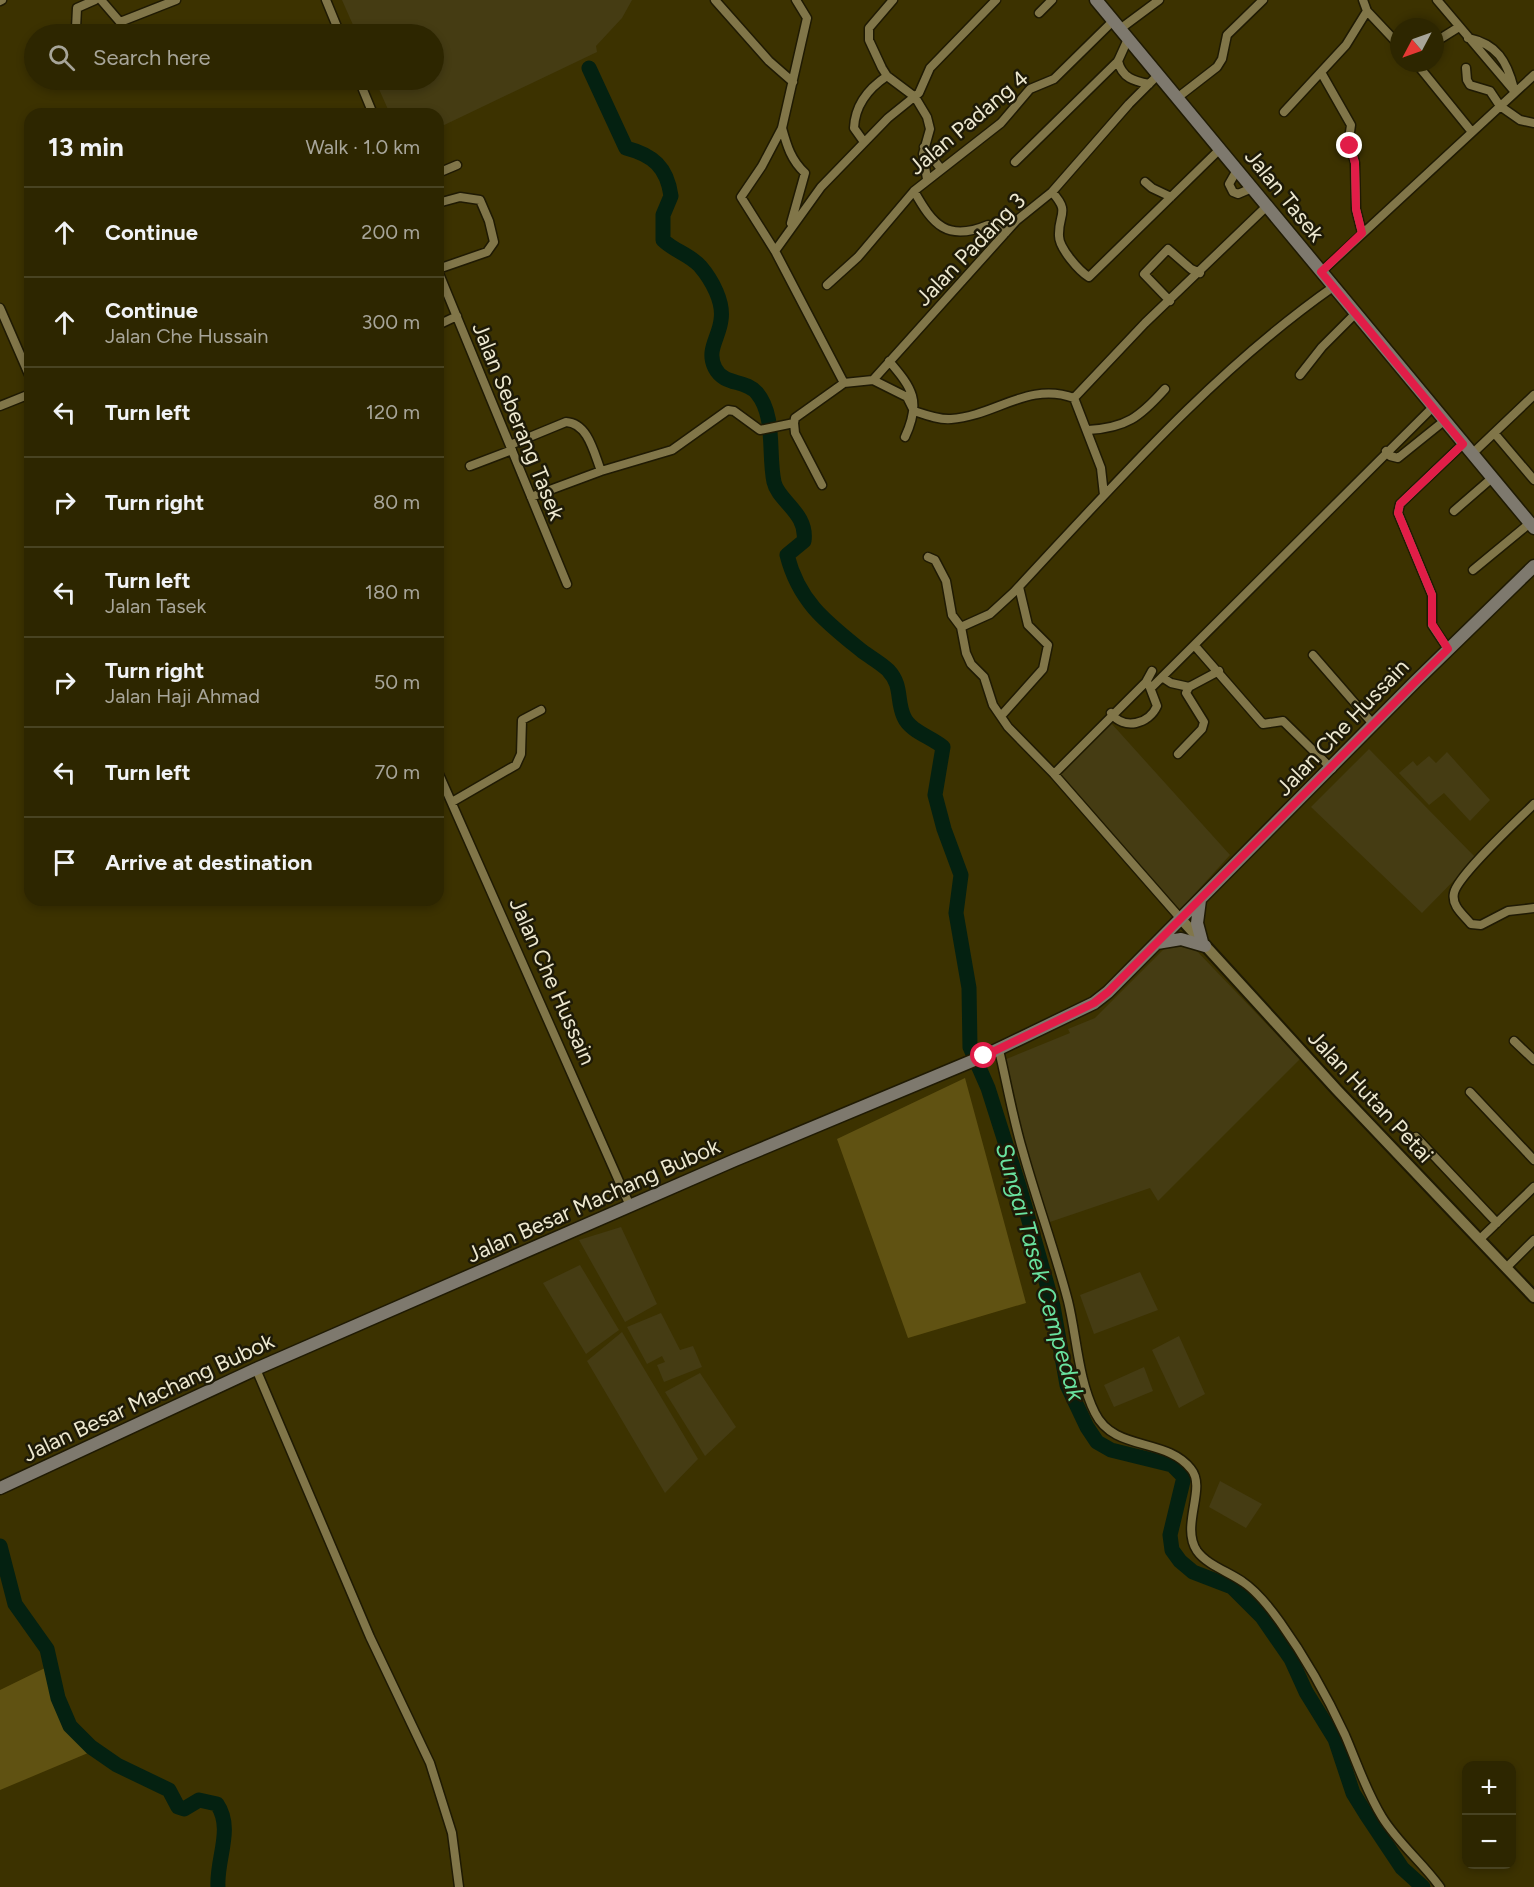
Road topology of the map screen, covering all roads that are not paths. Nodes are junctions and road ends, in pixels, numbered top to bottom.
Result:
1 (95, 0) edge
2 (101, 0) edge
3 (176, 0) edge
4 (326, 0) edge
5 (715, 0) edge
6 (796, 0) edge
7 (893, 0) edge
8 (996, 0) edge
9 (1052, 0) edge
10 (1096, 0) edge
11 (1159, 0) edge
12 (1263, 0) edge
13 (1363, 0) edge
14 (1437, 0) edge
15 (1367, 11) junction
16 (1039, 13) dead end
17 (76, 24) edge
18 (336, 24) edge
19 (1459, 27) junction
20 (1120, 30) junction
21 (1390, 35) edge
22 (1444, 36) edge
23 (1468, 38) junction
24 (1118, 61) junction
25 (1466, 68) dead end
26 (1423, 72) edge
27 (1322, 74) junction
28 (1534, 75) edge
29 (887, 76) junction
30 (1154, 80) junction
31 (792, 82) junction
32 (363, 90) edge
33 (1515, 92) junction
34 (915, 97) junction
35 (1177, 98) junction
36 (1500, 106) junction
37 (371, 108) edge
38 (1284, 112) dead end
39 (1534, 123) edge
40 (782, 128) junction
41 (1472, 132) junction
42 (864, 142) junction
43 (924, 147) junction
44 (1220, 149) junction
45 (1015, 162) dead end
46 (457, 165) dead end
47 (941, 169) junction
48 (444, 170) edge
49 (1237, 170) junction
50 (927, 179) junction
51 (1145, 182) dead end
52 (1252, 188) junction
53 (914, 191) junction
54 (1052, 192) junction
55 (1171, 197) junction
56 (444, 201) edge
57 (1267, 206) junction
58 (790, 227) junction
59 (1006, 232) junction
60 (1362, 233) junction
61 (775, 251) junction
62 (444, 268) edge
63 (1321, 272) junction
64 (1200, 273) junction
65 (444, 285) edge
66 (827, 285) dead end
67 (1333, 287) junction
68 (1170, 301) junction
69 (0, 308) edge
70 (1356, 313) junction
71 (457, 316) junction
72 (444, 322) edge
73 (888, 361) junction
74 (24, 363) edge
75 (1300, 375) dead end
76 (873, 380) junction
77 (844, 383) junction
78 (1165, 389) dead end
79 (1534, 395) edge
80 (24, 396) edge
81 (1074, 398) junction
82 (0, 406) edge
83 (1433, 406) junction
84 (914, 411) junction
85 (1444, 421) junction
86 (794, 423) junction
87 (1088, 430) junction
88 (1495, 434) junction
89 (905, 436) dead end
90 (1463, 444) junction
91 (511, 448) junction
92 (1386, 452) junction
93 (1472, 454) junction
94 (470, 466) dead end
95 (601, 471) junction
96 (1492, 478) junction
97 (1534, 480) edge
98 (822, 485) dead end
99 (1104, 495) junction
100 (531, 497) junction
101 (1454, 511) dead end
102 (1532, 526) edge
103 (928, 557) dead end
104 (1534, 566) edge
105 (1473, 570) dead end
106 (567, 584) dead end
107 (1019, 587) junction
108 (961, 627) junction
109 (1195, 646) junction
110 (1448, 649) junction
111 (1313, 655) dead end
112 (1152, 671) dead end
113 (1219, 671) junction
114 (1162, 677) junction
115 (1148, 685) junction
116 (1189, 687) junction
117 (541, 710) dead end
118 (1112, 714) junction
119 (1001, 716) junction
120 (1372, 724) junction
121 (1178, 754) dead end
122 (1332, 768) junction
123 (1054, 774) junction
124 (444, 785) edge
125 (452, 802) junction
126 (1534, 804) edge
127 (1200, 900) junction
128 (1534, 908) edge
129 (1181, 919) junction
130 (1157, 944) junction
131 (1204, 944) junction
132 (1514, 1041) dead end
133 (999, 1050) junction
134 (1534, 1060) edge
135 (1470, 1092) dead end
136 (1416, 1137) dead end
137 (1534, 1161) edge
138 (1534, 1187) edge
139 (630, 1206) junction
140 (1497, 1223) junction
141 (1480, 1239) junction
142 (1534, 1240) edge
143 (1506, 1268) junction
144 (1534, 1297) edge
145 (256, 1369) junction
146 (0, 1488) edge
147 (459, 1887) edge
148 (1440, 1887) edge

1 - 17 street
2 - 3 street
4 - 18 street
5 - 31 street
6 - 31 street
7 - 29 street
8 - 34 street
9 - 16 street
10 - 20 main road, Jalan Tasek
11 - 20 street, Jalan Padang 4
12 - 35 street
13 - 15 street
14 - 19 street
15 - 21 street
15 - 27 street
19 - 22 street
19 - 23 street
20 - 24 street
20 - 30 main road, Jalan Tasek
20 - 47 street, Jalan Padang 4
23 - 33 street
23 - 33 street
24 - 30 street
24 - 45 street
25 - 36 street
26 - 41 street
27 - 38 street
27 - 60 street
28 - 33 street
29 - 34 street
29 - 42 street
30 - 35 main road, Jalan Tasek
30 - 54 street, Jalan Padang 3
31 - 40 street
32 - 37 street
33 - 36 street
34 - 42 street
34 - 43 street
35 - 44 main road, Jalan Tasek
36 - 39 street
36 - 41 street
40 - 58 street
40 - 61 street
41 - 60 street
42 - 58 street
43 - 47 street
43 - 50 street
44 - 49 main road, Jalan Tasek
44 - 55 street
46 - 48 street
47 - 50 street, Jalan Padang 4
49 - 52 main road, Jalan Tasek
49 - 52 street
50 - 53 street, Jalan Padang 4
51 - 55 street
52 - 57 main road, Jalan Tasek
53 - 59 street
53 - 66 street, Jalan Padang 4
54 - 55 street
54 - 59 street, Jalan Padang 3
56 - 62 street
57 - 63 main road, Jalan Tasek
57 - 64 street
58 - 61 street
59 - 73 street, Jalan Padang 3
60 - 63 street
61 - 77 street
63 - 67 main road, Jalan Tasek
64 - 68 street
64 - 68 street
65 - 71 street, Jalan Seberang Tasek
67 - 70 main road, Jalan Tasek
67 - 99 street
68 - 81 street
69 - 74 street
70 - 75 street
70 - 83 main road, Jalan Tasek
71 - 72 street
71 - 91 street, Jalan Seberang Tasek
73 - 76 street, Jalan Padang 3
73 - 84 street
76 - 77 street
76 - 84 street
77 - 86 street
78 - 87 street
79 - 88 street
80 - 82 street
81 - 84 street
81 - 87 street
83 - 85 main road, Jalan Tasek
83 - 92 street
84 - 89 street
85 - 90 main road, Jalan Tasek
85 - 92 street
86 - 95 street
86 - 98 street
87 - 99 street
88 - 93 street
88 - 97 street
90 - 93 main road, Jalan Tasek
90 - 110 street
91 - 94 street
91 - 95 street
91 - 100 street, Jalan Seberang Tasek
92 - 109 street
93 - 96 main road, Jalan Tasek
95 - 100 street
96 - 101 street
96 - 102 main road, Jalan Tasek
99 - 107 street
100 - 106 street, Jalan Seberang Tasek
102 - 105 street
103 - 108 street
104 - 110 main road, Jalan Che Hussain
107 - 108 street
107 - 119 street
108 - 119 street
109 - 113 street
109 - 114 street
110 - 120 main road, Jalan Che Hussain
111 - 120 street
112 - 115 street
113 - 116 street
113 - 122 street
114 - 115 street
114 - 116 street
115 - 118 street
115 - 118 street
116 - 121 street
117 - 125 street
118 - 123 street
119 - 123 street
120 - 122 main road, Jalan Che Hussain
122 - 127 main road, Jalan Che Hussain
123 - 129 street
124 - 125 street, Jalan Che Hussain
125 - 139 street, Jalan Che Hussain
126 - 128 street
127 - 129 main road, Jalan Che Hussain
127 - 131 main road
129 - 130 main road, Jalan Besar Machang Bubok
129 - 131 street, Jalan Hutan Petai
130 - 131 main road
130 - 133 main road, Jalan Besar Machang Bubok
131 - 141 street, Jalan Hutan Petai
132 - 134 street
133 - 139 main road, Jalan Besar Machang Bubok
133 - 148 street
135 - 137 street
136 - 140 street
138 - 140 street
139 - 145 main road, Jalan Besar Machang Bubok
140 - 141 street
141 - 143 street, Jalan Hutan Petai
142 - 143 street
143 - 144 street, Jalan Hutan Petai
145 - 146 main road, Jalan Besar Machang Bubok
145 - 147 street

